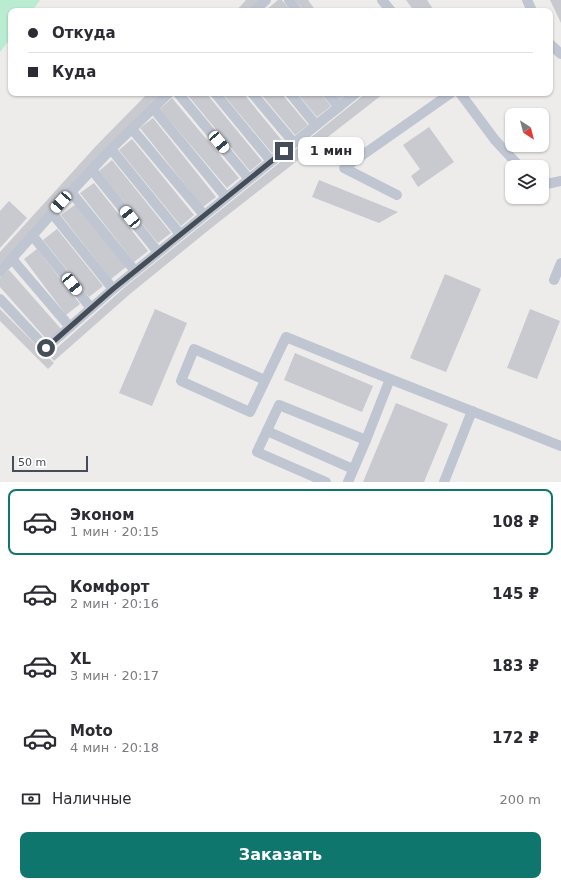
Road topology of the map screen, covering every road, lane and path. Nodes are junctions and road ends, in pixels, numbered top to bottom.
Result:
1 (266, 0) edge
2 (288, 0) edge
3 (382, 0) edge
4 (260, 8) edge
5 (295, 8) edge
6 (389, 8) edge
7 (553, 47) edge
8 (561, 54) edge
9 (166, 96) edge
10 (180, 96) edge
11 (217, 96) edge
12 (255, 96) edge
13 (292, 96) edge
14 (330, 96) edge
15 (352, 96) edge
16 (447, 96) edge
17 (462, 96) edge
18 (339, 107) junction
19 (153, 108) junction
20 (316, 125) junction
21 (132, 129) junction
22 (294, 143) junction
23 (112, 149) junction
24 (515, 160) edge
25 (271, 161) junction
26 (92, 170) junction
27 (249, 179) junction
28 (561, 181) edge
29 (549, 184) edge
30 (71, 192) junction
31 (397, 195) dead end
32 (226, 197) junction
33 (52, 213) junction
34 (204, 215) junction
35 (180, 234) junction
36 (32, 235) junction
37 (158, 252) junction
38 (12, 259) junction
39 (561, 263) edge
40 (135, 270) junction
41 (0, 272) edge
42 (554, 280) dead end
43 (113, 289) junction
44 (0, 299) edge
45 (91, 308) junction
46 (70, 327) junction
47 (390, 379) junction
48 (265, 380) junction
49 (472, 411) junction
50 (267, 431) junction
51 (366, 440) junction
52 (561, 446) edge
53 (353, 469) junction
54 (326, 482) edge
55 (348, 482) edge
56 (444, 482) edge

1 - 4 lane
2 - 5 lane
3 - 6 lane
7 - 8 lane
9 - 19 lane
10 - 27 lane
11 - 25 lane
12 - 22 lane
13 - 20 lane
14 - 18 lane
15 - 18 lane
16 - 31 lane
17 - 24 lane
18 - 20 lane
19 - 21 lane
19 - 32 lane
20 - 22 lane
21 - 23 lane
21 - 34 lane
22 - 25 lane
23 - 26 lane
23 - 35 lane
25 - 27 lane
26 - 30 lane
26 - 37 lane
27 - 32 lane
28 - 29 lane
30 - 33 lane
30 - 40 lane
32 - 34 lane
33 - 36 lane
33 - 43 lane
34 - 35 lane
35 - 37 lane
36 - 38 lane
36 - 45 lane
37 - 40 lane
38 - 41 lane
38 - 46 lane
39 - 42 lane
40 - 43 lane
43 - 45 lane
44 - 46 lane
45 - 46 lane
47 - 48 lane
47 - 49 lane
47 - 51 lane
48 - 48 lane
49 - 52 lane
49 - 56 lane
50 - 51 lane
50 - 53 lane
50 - 54 lane
51 - 53 lane
53 - 55 lane

